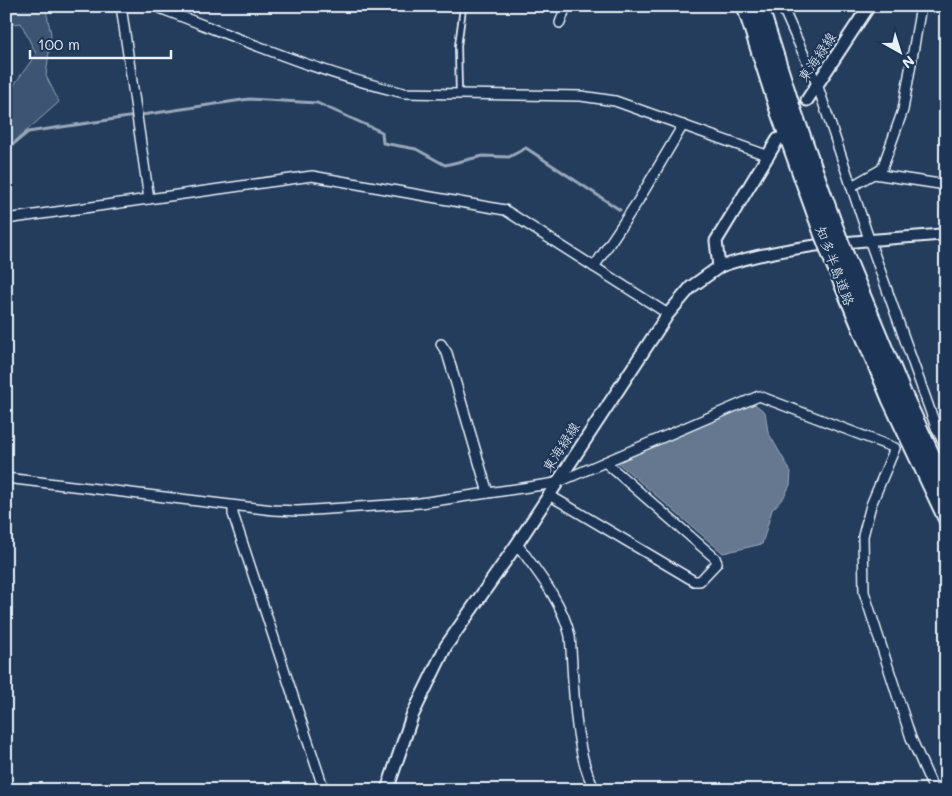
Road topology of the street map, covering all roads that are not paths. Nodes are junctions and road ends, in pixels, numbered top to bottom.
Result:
1 (121, 6) edge
2 (154, 6) edge
3 (566, 6) edge
4 (745, 6) edge
5 (760, 6) edge
6 (782, 6) edge
7 (869, 6) edge
8 (921, 6) edge
9 (462, 7) edge
10 (560, 23) dead end
11 (817, 84) junction
12 (459, 95) junction
13 (807, 100) dead end
14 (683, 125) junction
15 (778, 140) dead end
16 (769, 156) junction
17 (874, 174) junction
18 (946, 184) edge
19 (852, 186) junction
20 (149, 198) junction
21 (6, 219) edge
22 (829, 231) junction
23 (946, 234) edge
24 (870, 242) junction
25 (839, 258) junction
26 (594, 267) junction
27 (719, 267) junction
28 (668, 314) junction
29 (441, 344) dead end
30 (946, 447) edge
31 (605, 462) junction
32 (6, 478) edge
33 (556, 484) junction
34 (946, 486) edge
35 (488, 493) junction
36 (549, 495) junction
37 (233, 506) junction
38 (946, 518) edge
39 (517, 544) junction
40 (324, 790) edge
41 (387, 790) edge
42 (595, 790) edge
43 (934, 790) edge

1 - 20 street
2 - 12 street
3 - 10 street
4 - 22 highway, 知多半島道路
5 - 22 highway, 知多半島道路
6 - 11 street
7 - 11 main road, 東海緑線
8 - 17 street
9 - 12 lane
11 - 13 main road, 東海緑線
11 - 19 street
12 - 14 street
14 - 16 street
14 - 26 street
15 - 16 main road
16 - 27 main road
17 - 18 street
17 - 19 street
19 - 24 street
20 - 21 street
20 - 26 street
22 - 25 highway, 知多半島道路, bridge
23 - 24 street
24 - 27 street
24 - 30 street
25 - 34 highway, 知多半島道路
25 - 38 highway, 知多半島道路
26 - 28 street
27 - 28 main road, 東海緑線
28 - 33 main road, 東海緑線
29 - 35 street
31 - 33 street
31 - 36 street
31 - 43 street
32 - 37 street
33 - 35 street
33 - 36 main road, 東海緑線
35 - 37 street
36 - 39 main road, 東海緑線
37 - 40 street
39 - 41 main road, 東海緑線
39 - 42 street

